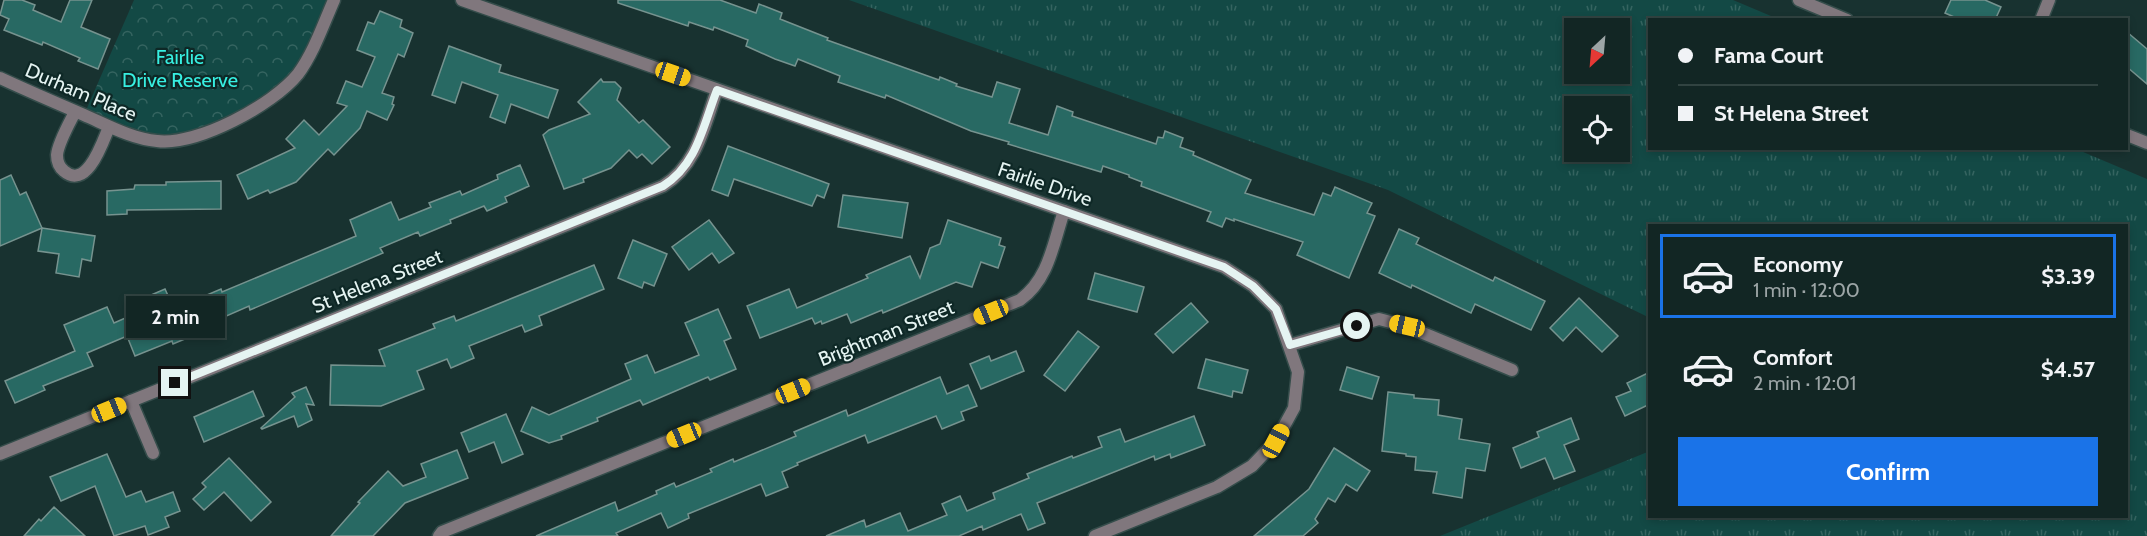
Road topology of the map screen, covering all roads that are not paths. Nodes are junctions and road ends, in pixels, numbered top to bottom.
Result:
1 (334, 0) edge
2 (462, 0) edge
3 (1799, 0) edge
4 (2049, 0) edge
5 (1842, 18) edge
6 (2042, 18) edge
7 (0, 78) edge
8 (717, 90) junction
9 (75, 111) junction
10 (109, 127) junction
11 (2128, 135) edge
12 (2147, 143) edge
13 (1064, 211) junction
14 (1290, 345) junction
15 (1512, 370) dead end
16 (131, 401) junction
17 (153, 453) dead end
18 (0, 454) edge
19 (439, 536) edge
20 (1095, 536) edge

1 - 10 street, Durham Place
2 - 8 street, Fairlie Drive
3 - 5 street
4 - 6 street
7 - 9 street, Durham Place
8 - 13 street, Fairlie Drive
8 - 16 street, St Helena Street
9 - 10 street, Durham Place
9 - 10 street
11 - 12 street
13 - 14 street, Fairlie Drive
13 - 19 street, Brightman Street
14 - 15 street
14 - 20 street, Fairlie Drive
16 - 17 street
16 - 18 street, St Helena Street

